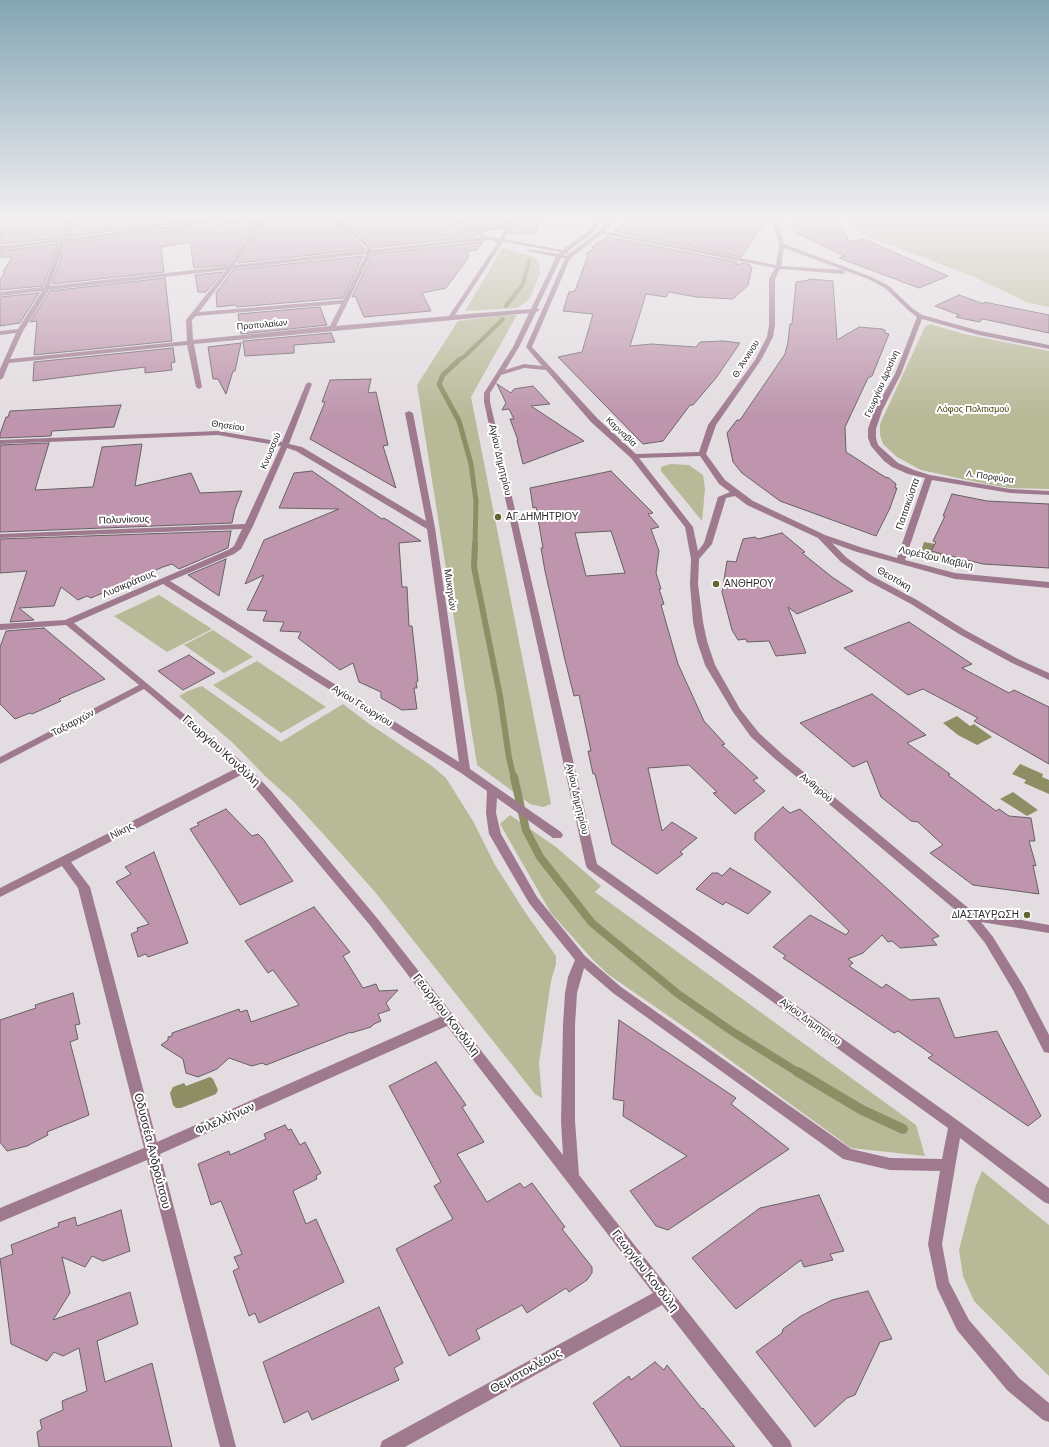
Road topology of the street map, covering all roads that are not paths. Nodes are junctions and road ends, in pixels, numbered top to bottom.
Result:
1 (48, 284) edge
2 (86, 284) edge
3 (218, 284) edge
4 (353, 284) edge
5 (473, 284) edge
6 (545, 284) edge
7 (556, 284) edge
8 (772, 284) edge
9 (880, 284) edge
10 (47, 288) junction
11 (0, 294) edge
12 (344, 302) junction
13 (533, 310) junction
14 (544, 310) junction
15 (193, 314) junction
16 (920, 316) junction
17 (451, 317) junction
18 (332, 328) junction
19 (20, 331) junction
20 (0, 333) edge
21 (190, 341) junction
22 (1049, 347) edge
23 (6, 361) junction
24 (548, 368) junction
25 (499, 374) junction
26 (0, 378) edge
27 (308, 384) dead end
28 (199, 387) dead end
29 (409, 413) dead end
30 (0, 442) edge
31 (285, 445) junction
32 (702, 454) junction
33 (634, 456) junction
34 (929, 477) junction
35 (735, 493) junction
36 (1049, 493) edge
37 (249, 526) junction
38 (431, 528) junction
39 (0, 536) edge
40 (821, 536) junction
41 (695, 559) junction
42 (900, 561) junction
43 (164, 581) junction
44 (1049, 585) edge
45 (68, 622) junction
46 (0, 627) edge
47 (1048, 676) edge
48 (145, 685) junction
49 (0, 761) edge
50 (244, 769) junction
51 (465, 771) junction
52 (492, 790) junction
53 (557, 835) dead end
54 (64, 860) junction
55 (0, 893) edge
56 (969, 915) junction
57 (1049, 929) edge
58 (581, 959) junction
59 (449, 1019) junction
60 (1049, 1048) edge
61 (955, 1126) junction
62 (152, 1151) junction
63 (948, 1165) junction
64 (572, 1177) junction
65 (1049, 1197) edge
66 (0, 1215) edge
67 (664, 1296) junction
68 (1049, 1414) edge
69 (228, 1447) edge
70 (388, 1447) edge
71 (784, 1447) edge

1 - 10 street
2 - 10 street
3 - 15 street
4 - 12 street
5 - 17 street
6 - 13 street, Αγίου Δημητρίου
7 - 14 street
8 - 32 street, Θ. Άννινου
9 - 16 street
10 - 11 street
10 - 19 street
12 - 15 street
12 - 18 street
13 - 14 street, Προπυλαίων
13 - 17 street, Προπυλαίων
13 - 25 street, Αγίου Δημητρίου
14 - 24 street
15 - 21 street
16 - 22 street
16 - 34 street, Γεωργίου Δροσίνη
17 - 18 street, Προπυλαίων
18 - 21 street, Προπυλαίων
19 - 20 street
19 - 23 street
21 - 23 street, Προπυλαίων
21 - 28 street
23 - 26 street
24 - 25 street
24 - 33 street, Καρναβία
25 - 61 street, Αγίου Δημητρίου
27 - 31 street, Κνωσσού
29 - 38 street, Μυκηνών
30 - 31 street, Θησείου
31 - 37 street, Κνωσσού
31 - 38 street, Θησείου
32 - 33 street
32 - 35 street
33 - 41 street, Καρναβία
34 - 36 street, Λ. Πορφύρα
34 - 42 street, Παπακώστα
35 - 40 street, Θεοτόκη
35 - 41 street
37 - 39 street, Πολυνίκους
37 - 43 street, Λυσικράτους
38 - 51 street, Μυκηνών
40 - 42 street, Λορέτζου Μαβίλη
40 - 47 street, Θεοτόκη
41 - 56 street, Ανθηρού
42 - 44 street, Λορέτζου Μαβίλη
43 - 45 street, Λυσικράτους
43 - 51 street, Αγίου Γεωργίου
45 - 46 street, Λυσικράτους
45 - 48 street, Γεωργίου Κονδύλη
48 - 49 street, Ταξιαρχών
48 - 50 street, Γεωργίου Κονδύλη
50 - 54 street, Νίκης
50 - 59 street, Γεωργίου Κονδύλη
51 - 52 street, Αγίου Γεωργίου
52 - 53 street, Αγίου Γεωργίου
52 - 58 street
54 - 55 street, Νίκης
54 - 62 street, Οδυσσέα Ανδρούτσου
56 - 57 street
56 - 60 street, Ανθηρού
58 - 63 street
58 - 64 street
59 - 62 street, Φιλελλήνων
59 - 64 street, Γεωργίου Κονδύλη
61 - 63 street
61 - 65 street, Αγίου Δημητρίου
62 - 66 street, Φιλελλήνων
62 - 69 street, Οδυσσέα Ανδρούτσου
63 - 68 street
64 - 67 street, Γεωργίου Κονδύλη
67 - 70 street, Θεμιστοκλέους
67 - 71 street, Γεωργίου Κονδύλη

